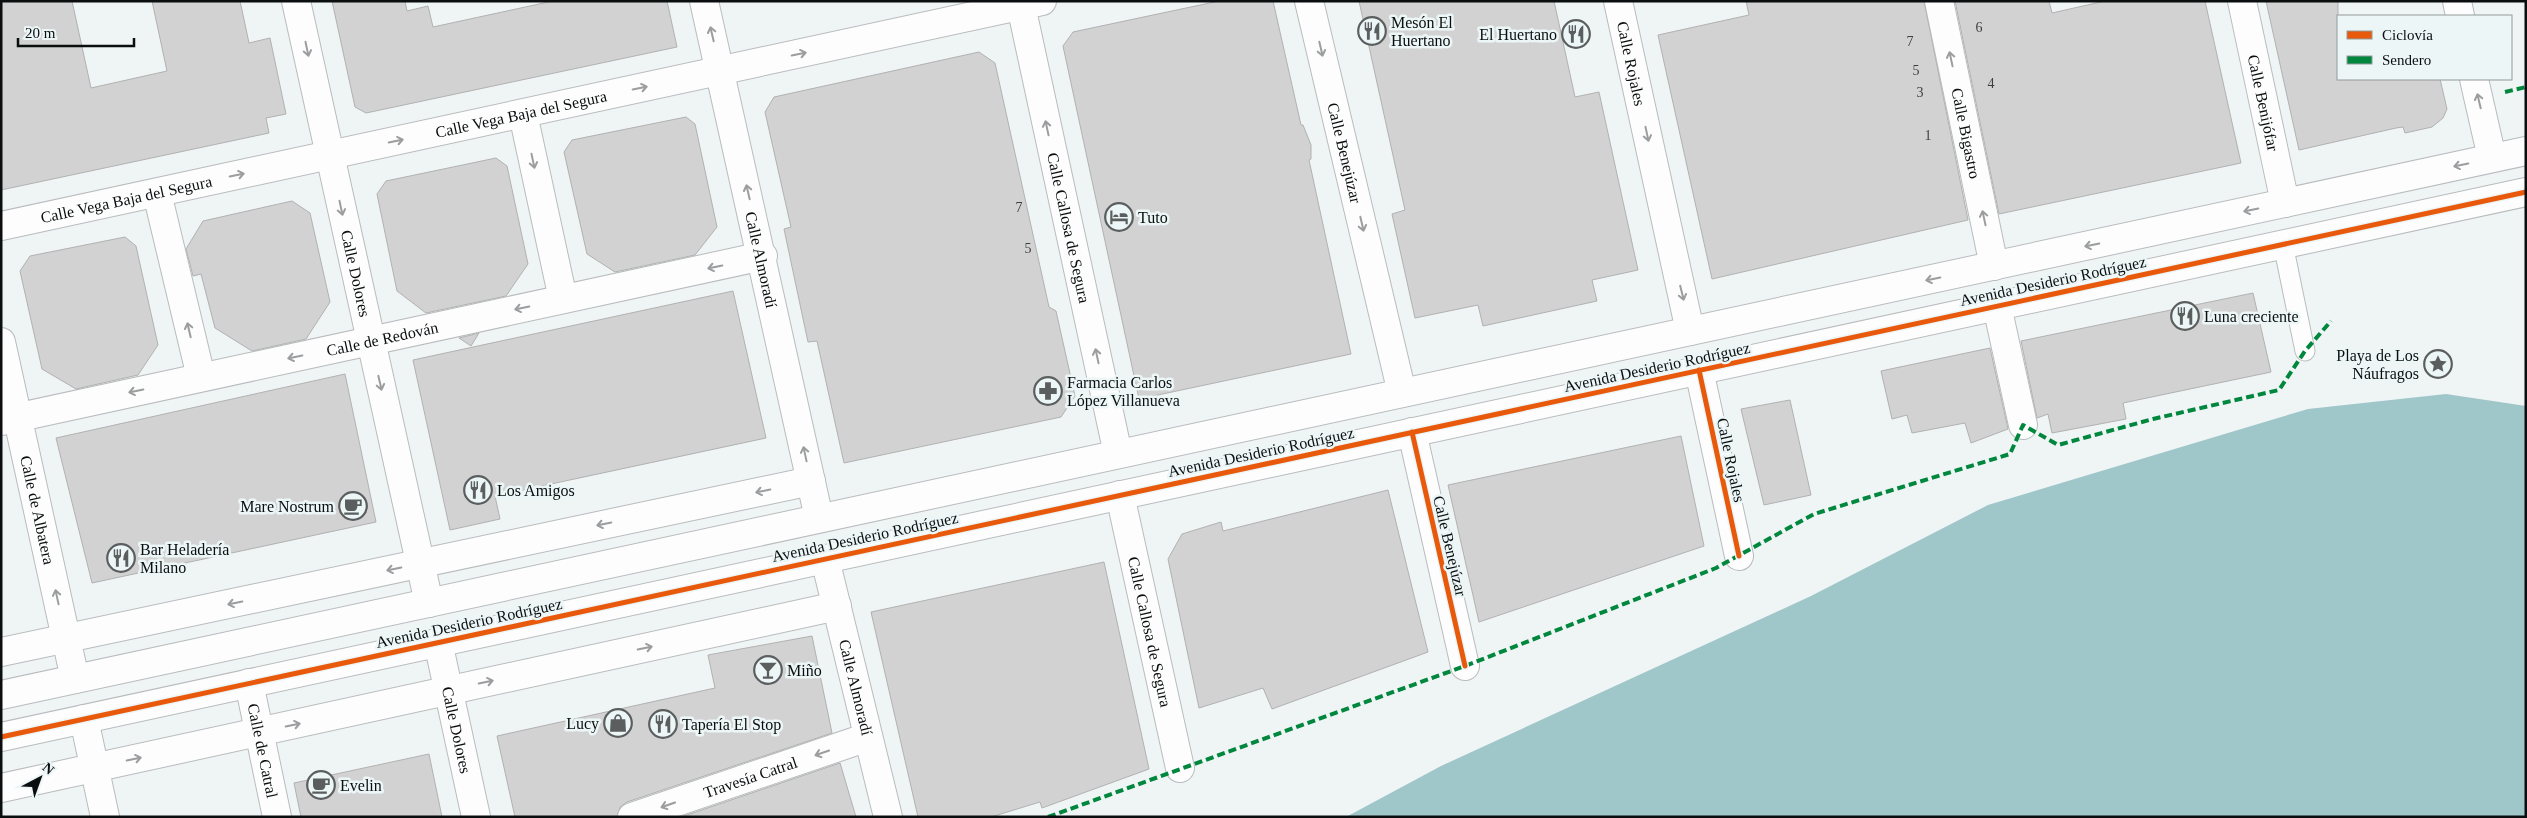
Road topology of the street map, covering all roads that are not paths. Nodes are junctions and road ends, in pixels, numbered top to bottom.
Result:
1 (296, 1) edge
2 (704, 1) edge
3 (1309, 1) edge
4 (1618, 1) edge
5 (1939, 1) edge
6 (2242, 1) edge
7 (2456, 1) edge
8 (1028, 3) edge
9 (2460, 15) edge
10 (720, 71) junction
11 (2474, 80) edge
12 (523, 114) junction
13 (2526, 151) edge
14 (330, 155) junction
15 (2492, 158) junction
16 (157, 192) junction
17 (2526, 192) edge
18 (2285, 203) junction
19 (1, 226) edge
20 (2284, 244) junction
21 (762, 256) junction
22 (1994, 266) junction
23 (563, 299) junction
24 (1997, 306) junction
25 (1690, 331) junction
26 (371, 341) junction
27 (1, 342) edge
28 (2305, 351) dead end
29 (1699, 370) junction
30 (200, 378) junction
31 (1402, 392) junction
32 (10, 419) edge
33 (2023, 425) dead end
34 (1412, 432) junction
35 (1118, 454) junction
36 (811, 481) junction
37 (1120, 495) junction
38 (819, 518) junction
39 (1739, 556) dead end
40 (825, 559) junction
41 (420, 563) junction
42 (429, 603) junction
43 (837, 606) junction
44 (66, 638) junction
45 (438, 642) junction
46 (1, 652) edge
47 (1465, 666) dead end
48 (75, 679) junction
49 (249, 683) junction
50 (448, 691) junction
51 (1, 695) edge
52 (84, 719) junction
53 (259, 732) junction
54 (1, 737) edge
55 (868, 737) junction
56 (95, 768) junction
57 (1180, 768) dead end
58 (1, 788) edge
59 (105, 817) edge
60 (277, 817) edge
61 (476, 817) edge
62 (632, 817) edge
63 (888, 817) edge

1 -> 14 street, Calle Dolores
10 -> 2 street, Calle Almoradí
3 -> 31 street, Calle Benejúzar
4 -> 25 street, Calle Rojales
22 -> 5 street, Calle Bigastro
6 - 18 street, Calle Benijófar
7 - 9 street
10 -> 8 street, Calle Vega Baja del Segura
35 -> 8 street, Calle Callosa de Segura
12 -> 10 street, Calle Vega Baja del Segura
21 -> 10 street, Calle Almoradí
15 -> 11 street
14 -> 12 street, Calle Vega Baja del Segura
12 -> 23 street
13 - 15 street, Avenida Desiderio Rodríguez
16 -> 14 street, Calle Vega Baja del Segura
14 -> 26 street, Calle Dolores
15 -> 18 street, Avenida Desiderio Rodríguez
16 - 19 street, Calle Vega Baja del Segura
30 -> 16 street
17 - 20 street, Avenida Desiderio Rodríguez
18 -> 22 street, Avenida Desiderio Rodríguez
20 - 24 street, Avenida Desiderio Rodríguez
20 - 28 lane
21 -> 23 street, Calle de Redován
36 -> 21 street, Calle Almoradí
22 -> 25 street, Avenida Desiderio Rodríguez
23 -> 26 street, Calle de Redován
24 - 29 street, Avenida Desiderio Rodríguez
24 - 33 street
25 - 31 street, Avenida Desiderio Rodríguez
26 -> 30 street, Calle de Redován
26 -> 41 street, Calle Dolores
27 - 32 street, Calle de Albatera
29 - 34 street, Avenida Desiderio Rodríguez
29 - 39 street, Calle Rojales
30 -> 32 street, Calle de Redován
31 - 35 street, Avenida Desiderio Rodríguez
44 -> 32 street, Calle de Albatera
34 - 37 street, Avenida Desiderio Rodríguez
34 - 47 street, Calle Benejúzar
35 - 38 street, Avenida Desiderio Rodríguez
36 - 38 street, Calle Almoradí
36 -> 41 street
37 - 40 street, Avenida Desiderio Rodríguez
37 - 57 street, Calle Callosa de Segura
38 - 42 street, Avenida Desiderio Rodríguez
40 - 43 street, Calle Almoradí
40 - 45 street, Avenida Desiderio Rodríguez
41 - 42 street, Calle Dolores
41 -> 44 street
42 - 48 street, Avenida Desiderio Rodríguez
50 -> 43 street
43 - 55 street, Calle Almoradí
44 - 46 street
44 - 48 street, Calle de Albatera
45 - 49 street, Avenida Desiderio Rodríguez
45 - 50 street, Calle Dolores
48 - 51 street, Avenida Desiderio Rodríguez
49 - 52 street, Avenida Desiderio Rodríguez
49 - 53 street, Calle de Catral
53 -> 50 street
50 - 61 street, Calle Dolores
52 - 54 street, Avenida Desiderio Rodríguez
52 - 56 street
56 -> 53 street
53 - 60 street, Calle de Catral
55 -> 62 street, Travesía Catral
55 - 63 street, Calle Almoradí
56 - 58 street
56 - 59 street

